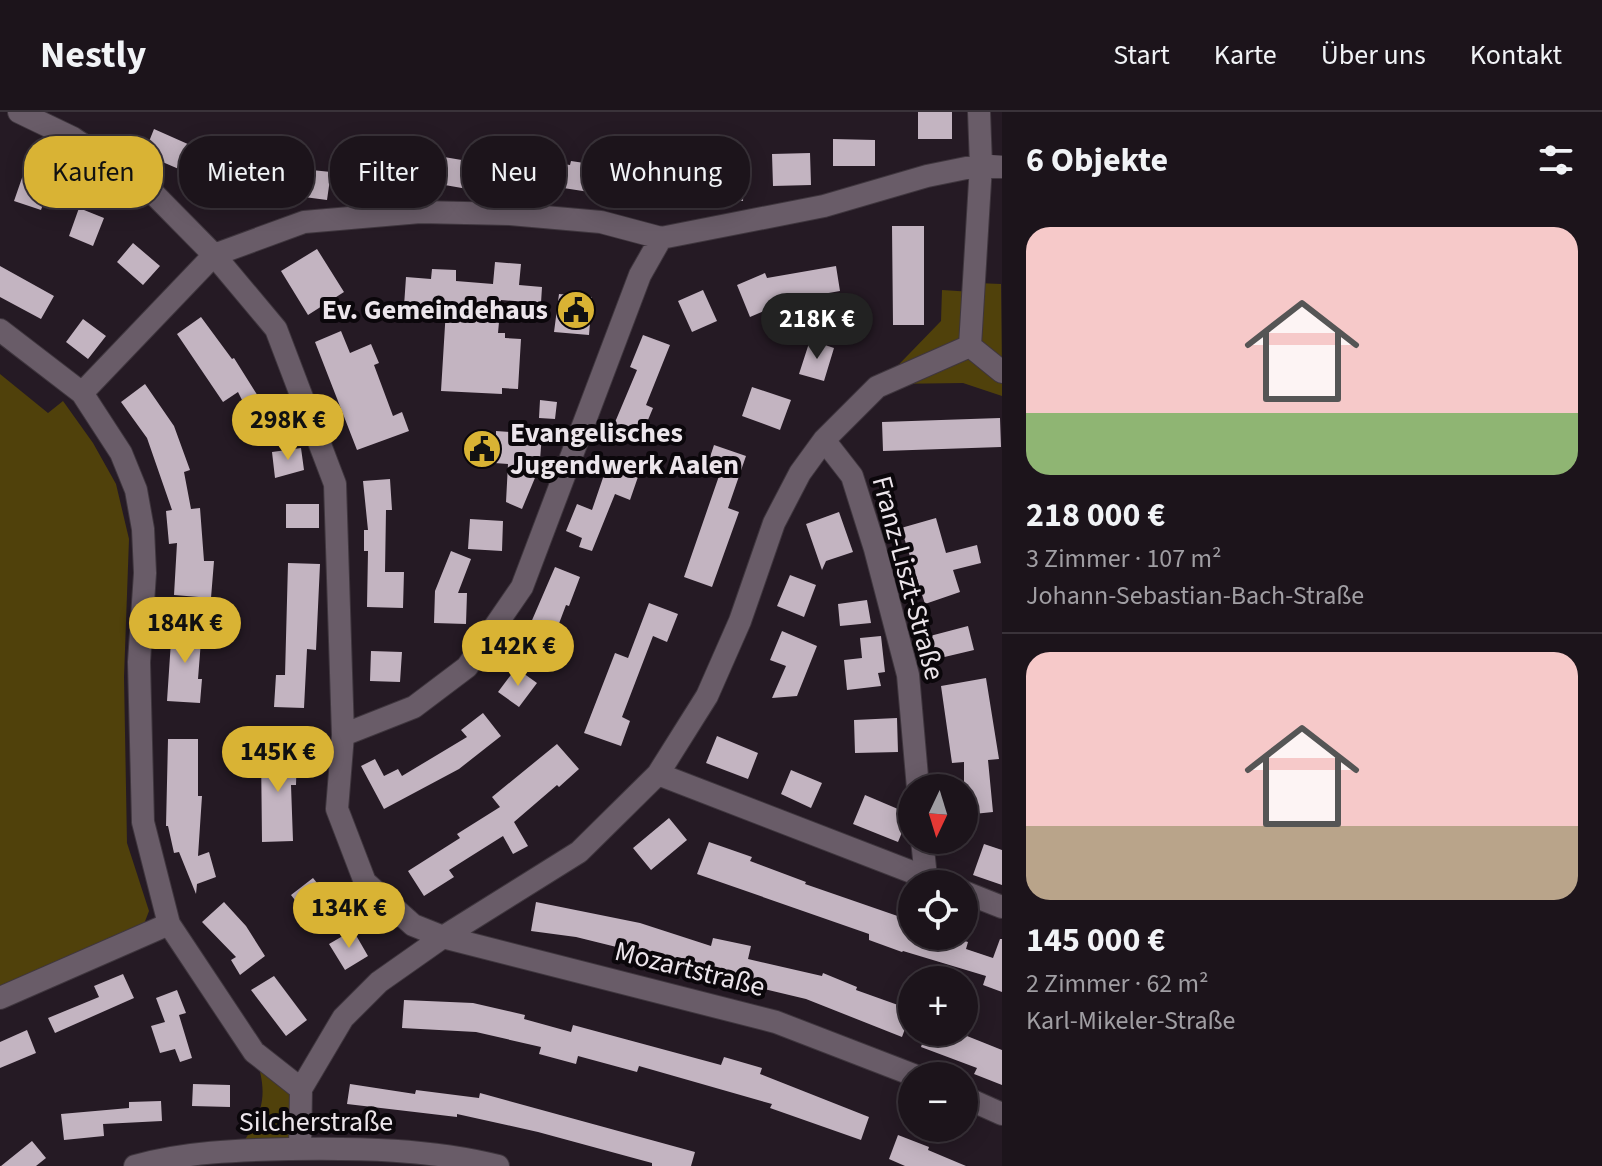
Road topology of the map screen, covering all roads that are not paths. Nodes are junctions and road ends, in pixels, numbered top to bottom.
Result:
1 (19, 112) edge
2 (979, 112) edge
3 (992, 166) edge
4 (661, 238) junction
5 (214, 255) junction
6 (0, 330) edge
7 (970, 346) junction
8 (1002, 372) edge
9 (82, 393) junction
10 (824, 440) junction
11 (343, 735) junction
12 (658, 774) junction
13 (917, 774) edge
14 (906, 870) edge
15 (978, 898) edge
16 (1002, 907) edge
17 (169, 924) junction
18 (443, 937) junction
19 (0, 998) edge
20 (898, 1069) edge
21 (301, 1089) junction
22 (978, 1103) edge
23 (1002, 1114) edge
24 (300, 1149) junction
25 (135, 1166) edge
26 (498, 1166) edge

1 - 5 street, Mozartstraße
2 - 3 street
3 - 4 street
3 - 7 street
4 - 5 street
4 - 11 street
5 - 9 street
5 - 11 street, Mozartstraße
6 - 9 street
7 - 8 street
7 - 10 street
9 - 17 street
10 - 12 street
10 - 13 street, Franz-Liszt-Straße
11 - 18 street, Mozartstraße
12 - 14 street
12 - 18 street
15 - 16 street
17 - 19 street
17 - 21 street
18 - 20 street, Mozartstraße
18 - 21 street
21 - 24 street
22 - 23 street
24 - 25 street, Silcherstraße
24 - 26 street, Silcherstraße

